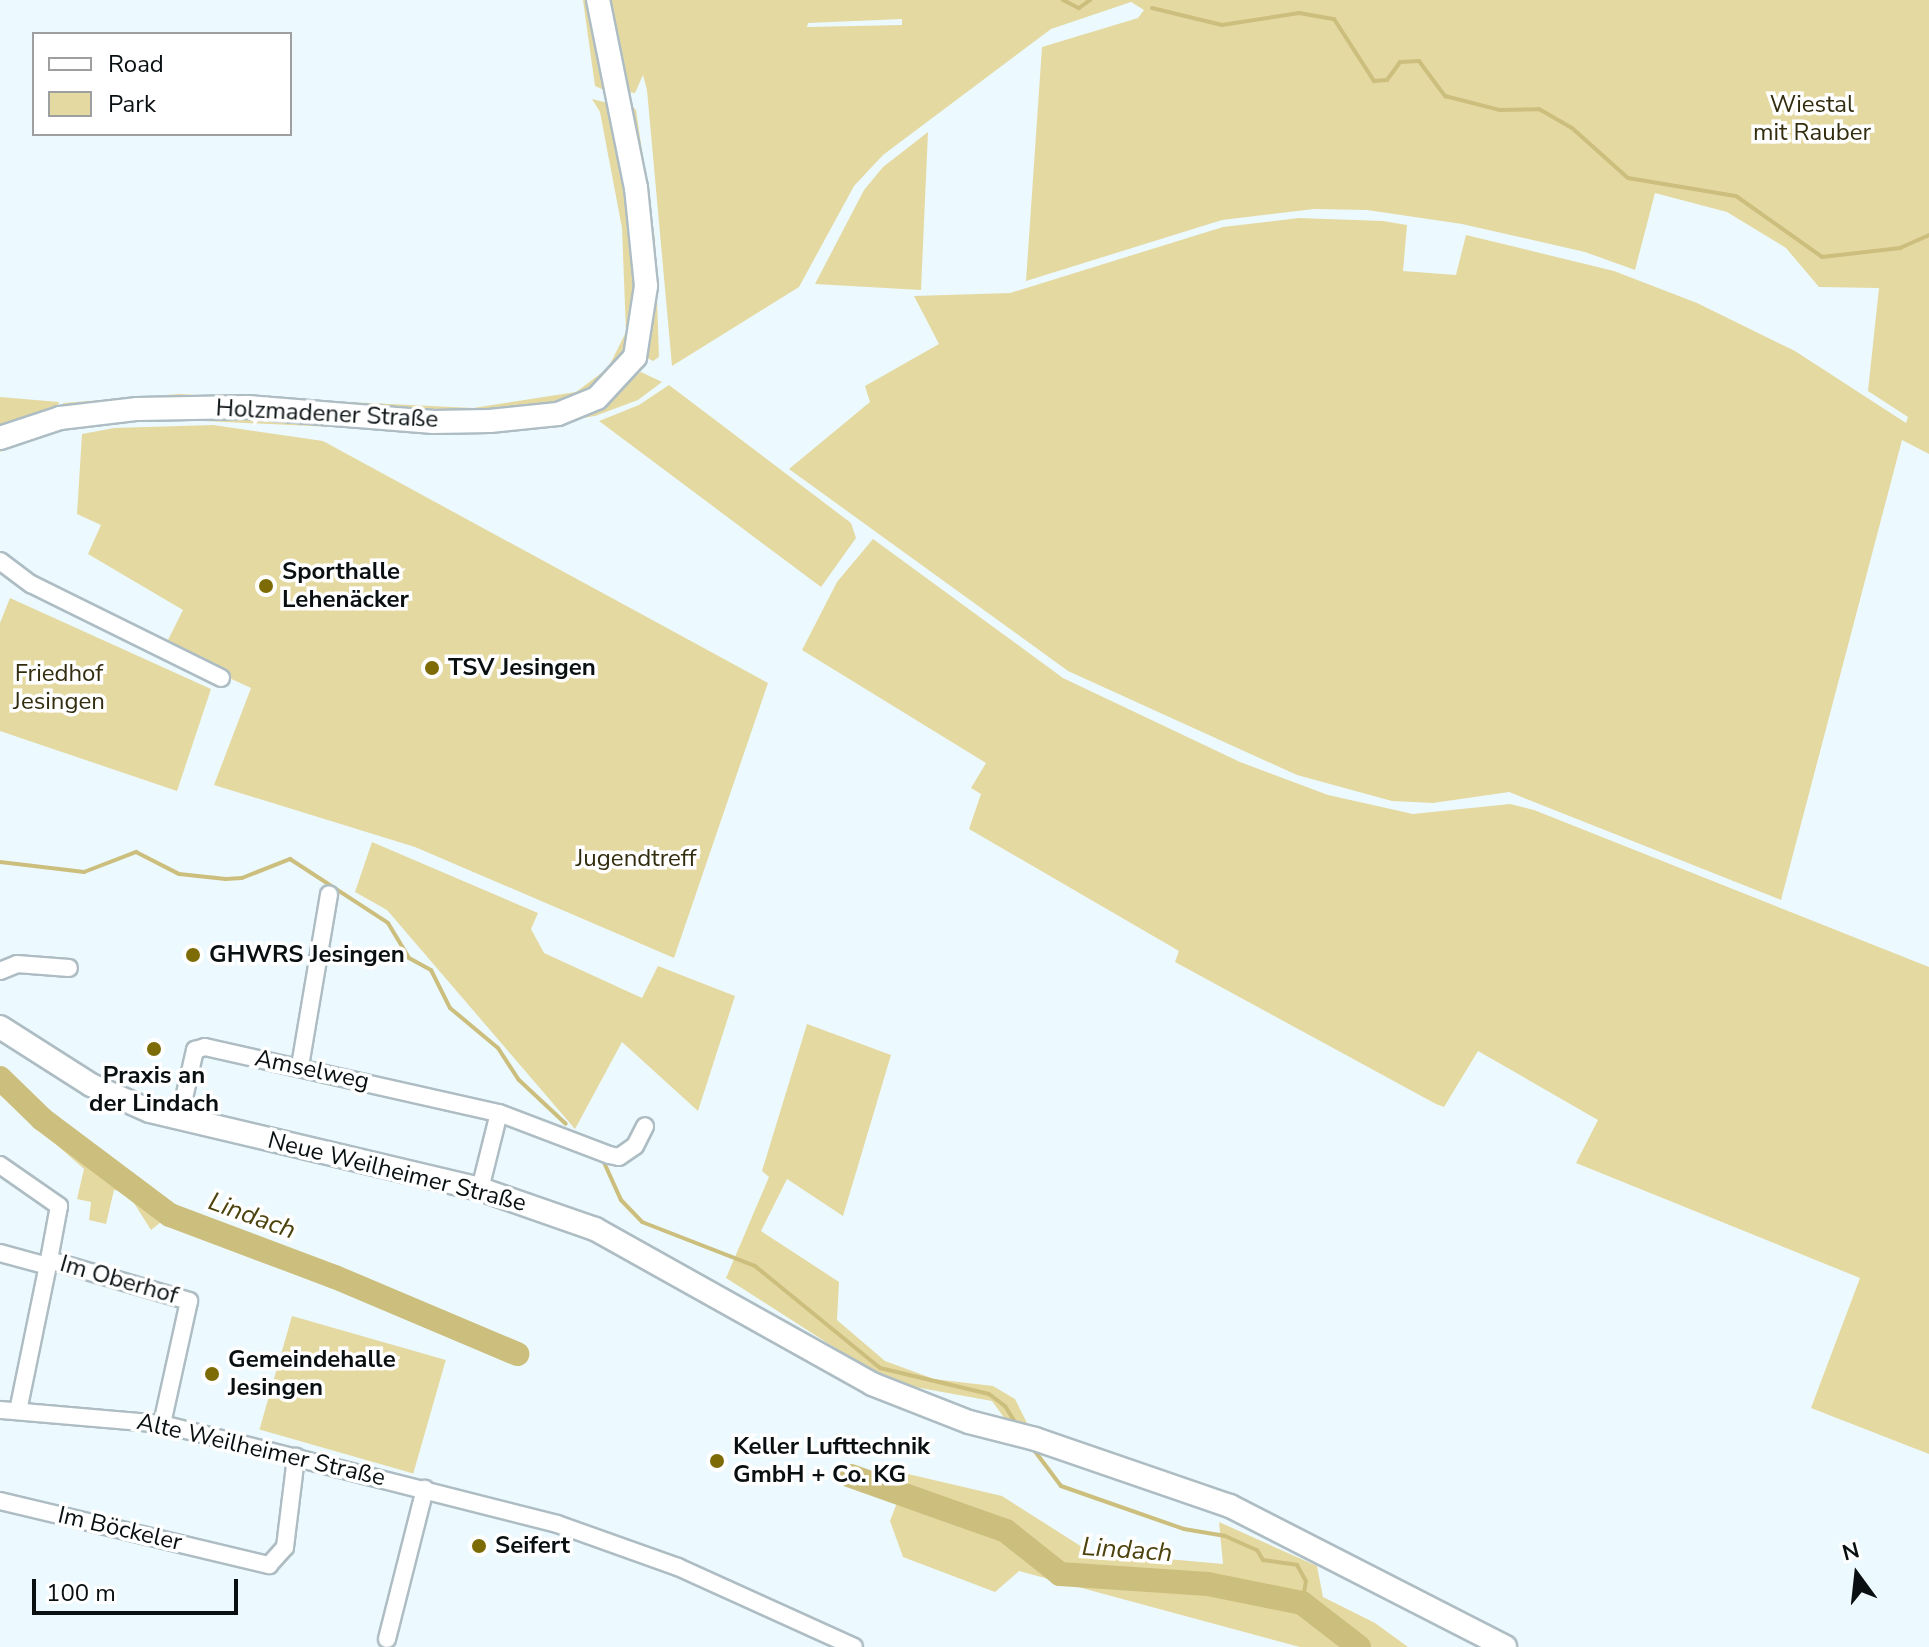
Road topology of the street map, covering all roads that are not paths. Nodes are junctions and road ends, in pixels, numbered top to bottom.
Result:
1 (598, 0) edge
2 (0, 438) edge
3 (0, 561) edge
4 (221, 678) dead end
5 (329, 894) dead end
6 (69, 968) dead end
7 (0, 971) edge
8 (0, 1027) edge
9 (300, 1066) junction
10 (499, 1113) junction
11 (179, 1120) junction
12 (645, 1126) dead end
13 (0, 1165) edge
14 (480, 1189) junction
15 (0, 1253) edge
16 (49, 1263) junction
17 (0, 1410) edge
18 (18, 1411) junction
19 (162, 1424) junction
20 (296, 1457) junction
21 (425, 1489) junction
22 (0, 1501) edge
23 (387, 1639) dead end
24 (854, 1647) edge
25 (1505, 1647) edge

1 - 2 main road, Holzmadener Straße
3 - 4 street
5 - 9 street
6 - 7 street
8 - 11 main road, Neue Weilheimer Straße
9 - 10 street, Amselweg
9 - 11 street, Amselweg
10 - 12 street, Amselweg
10 - 14 street
11 - 14 main road, Neue Weilheimer Straße
13 - 16 street, Im Oberhof
14 - 25 main road, Neue Weilheimer Straße
15 - 16 street
16 - 18 street
16 - 19 street, Im Oberhof
17 - 18 street, Alte Weilheimer Straße
18 - 19 street, Alte Weilheimer Straße
19 - 20 street, Alte Weilheimer Straße
20 - 21 street, Alte Weilheimer Straße
20 - 22 street, Im Böckeler
21 - 23 street
21 - 24 street, Alte Weilheimer Straße

